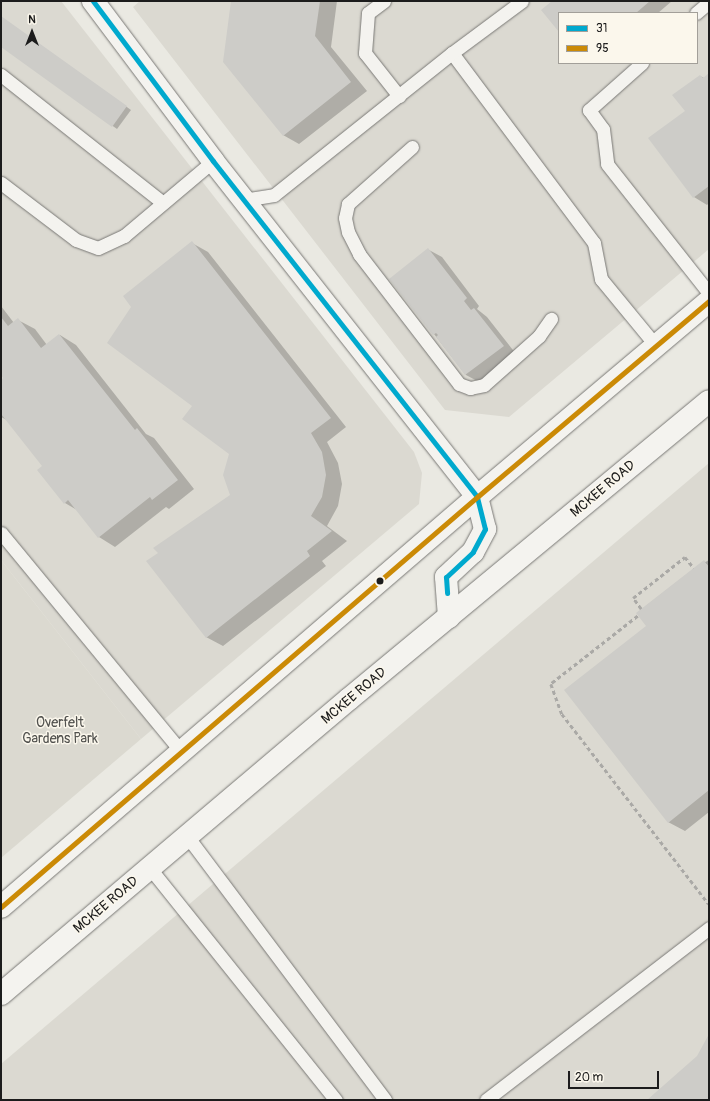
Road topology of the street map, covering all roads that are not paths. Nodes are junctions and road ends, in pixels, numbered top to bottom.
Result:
1 (93, 1) edge
2 (384, 1) edge
3 (522, 1) edge
4 (709, 2) edge
5 (697, 12) edge
6 (452, 53) junction
7 (641, 64) edge
8 (1, 75) edge
9 (399, 96) junction
10 (412, 147) dead end
11 (213, 161) junction
12 (1, 183) edge
13 (243, 200) junction
14 (163, 203) junction
15 (709, 292) edge
16 (709, 301) edge
17 (552, 319) dead end
18 (656, 346) junction
19 (709, 401) edge
20 (477, 497) junction
21 (1, 532) edge
22 (448, 617) junction
23 (181, 751) junction
24 (187, 836) junction
25 (150, 867) junction
26 (1, 907) edge
27 (709, 928) edge
28 (1, 994) edge
29 (336, 1100) edge
30 (385, 1100) edge
31 (486, 1100) edge

1 - 11 main road
2 - 9 lane
3 - 6 lane
4 - 5 lane
6 - 9 lane
6 - 18 lane
7 - 15 lane
8 - 14 lane
9 - 13 lane
10 - 17 lane
11 - 13 main road
11 - 14 lane
12 - 14 lane
13 - 20 main road
16 - 18 main road
18 - 20 main road
19 - 22 main road, MCKEE ROAD
20 - 22 main road
20 - 23 main road
21 - 23 lane
22 - 24 main road, MCKEE ROAD
23 - 26 main road
24 - 25 main road, MCKEE ROAD
24 - 30 lane
25 - 28 main road, MCKEE ROAD
25 - 29 lane
27 - 31 lane

